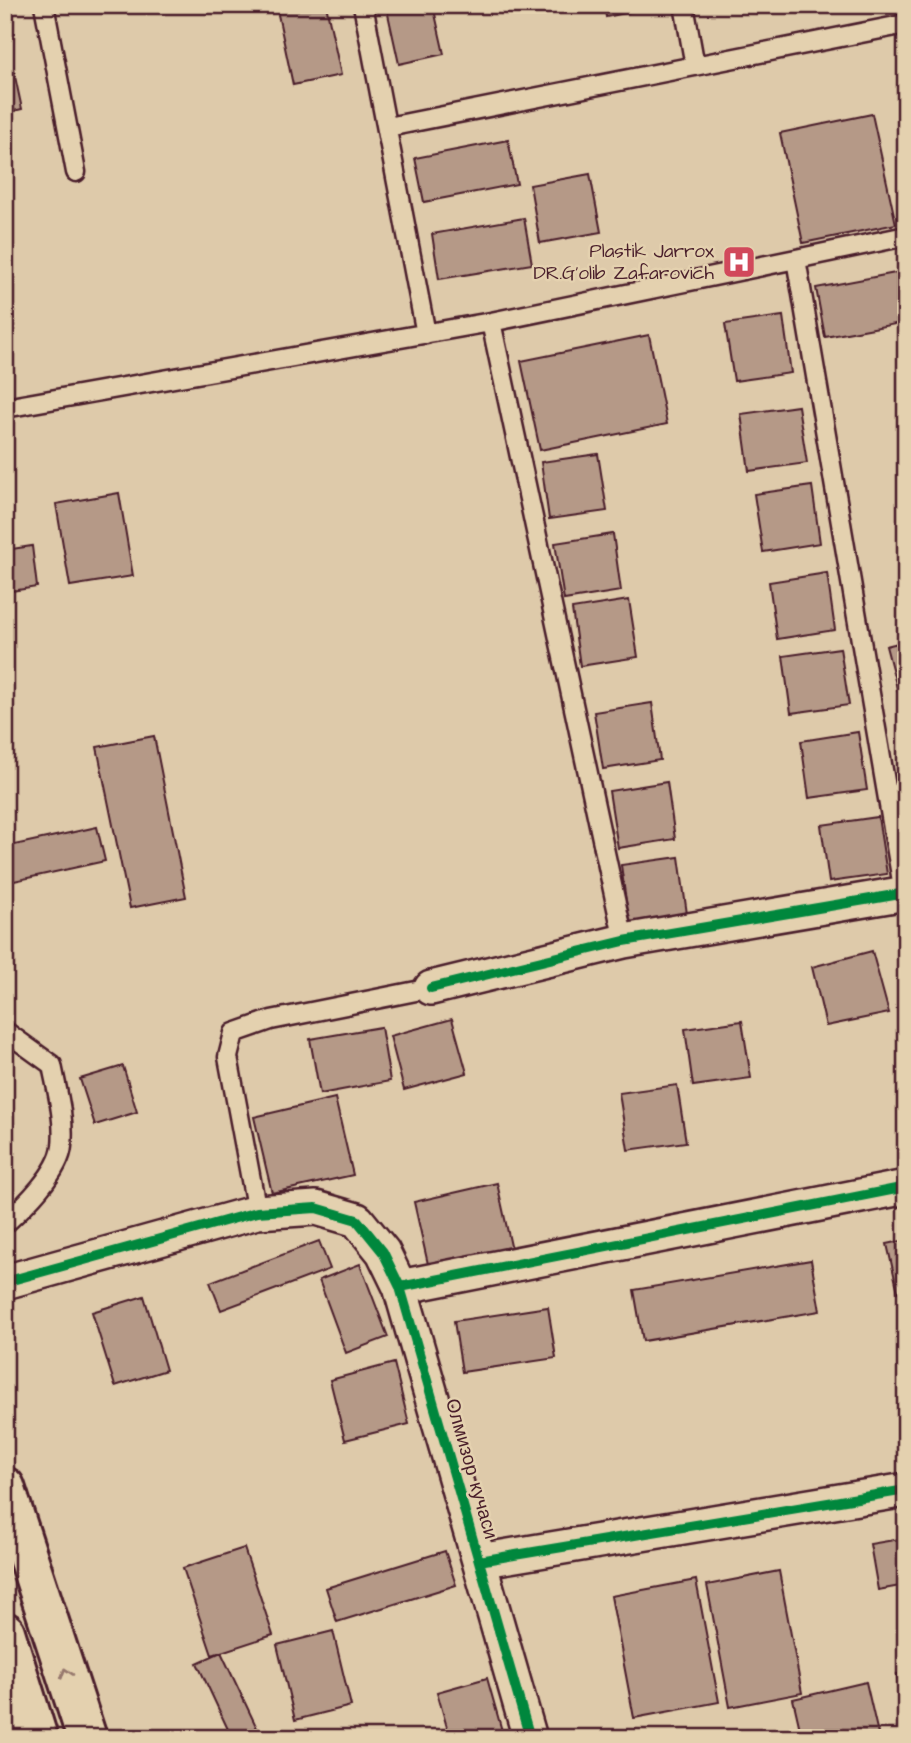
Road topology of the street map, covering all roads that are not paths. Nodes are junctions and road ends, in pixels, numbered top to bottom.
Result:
1 (44, 5) edge
2 (363, 5) edge
3 (684, 5) edge
4 (906, 24) edge
5 (695, 66) junction
6 (388, 127) junction
7 (76, 172) dead end
8 (906, 236) edge
9 (796, 259) junction
10 (491, 322) junction
11 (426, 334) junction
12 (5, 408) edge
13 (905, 893) edge
14 (624, 941) junction
15 (431, 988) joint
16 (5, 1031) edge
17 (906, 1187) edge
18 (257, 1212) junction
19 (5, 1224) edge
20 (5, 1282) edge
21 (400, 1287) junction
22 (5, 1487) edge
23 (906, 1490) edge
24 (479, 1561) junction
25 (5, 1632) edge
26 (38, 1738) edge
27 (87, 1738) edge
28 (530, 1738) edge

1 - 7 lane
2 - 6 lane
3 - 5 lane
4 - 5 lane
5 - 6 lane
6 - 11 lane
8 - 9 lane
9 - 10 lane
9 - 13 lane
10 - 11 lane
10 - 14 lane
11 - 12 lane
13 - 14 street
14 - 15 street
15 - 18 lane
16 - 19 lane
17 - 21 street
18 - 20 street
18 - 21 street, Олмизор кучаси
21 - 24 street, Олмизор кучаси
27 -> 22 main road
23 - 24 street
24 - 28 street, Олмизор кучаси
25 - 26 main road

